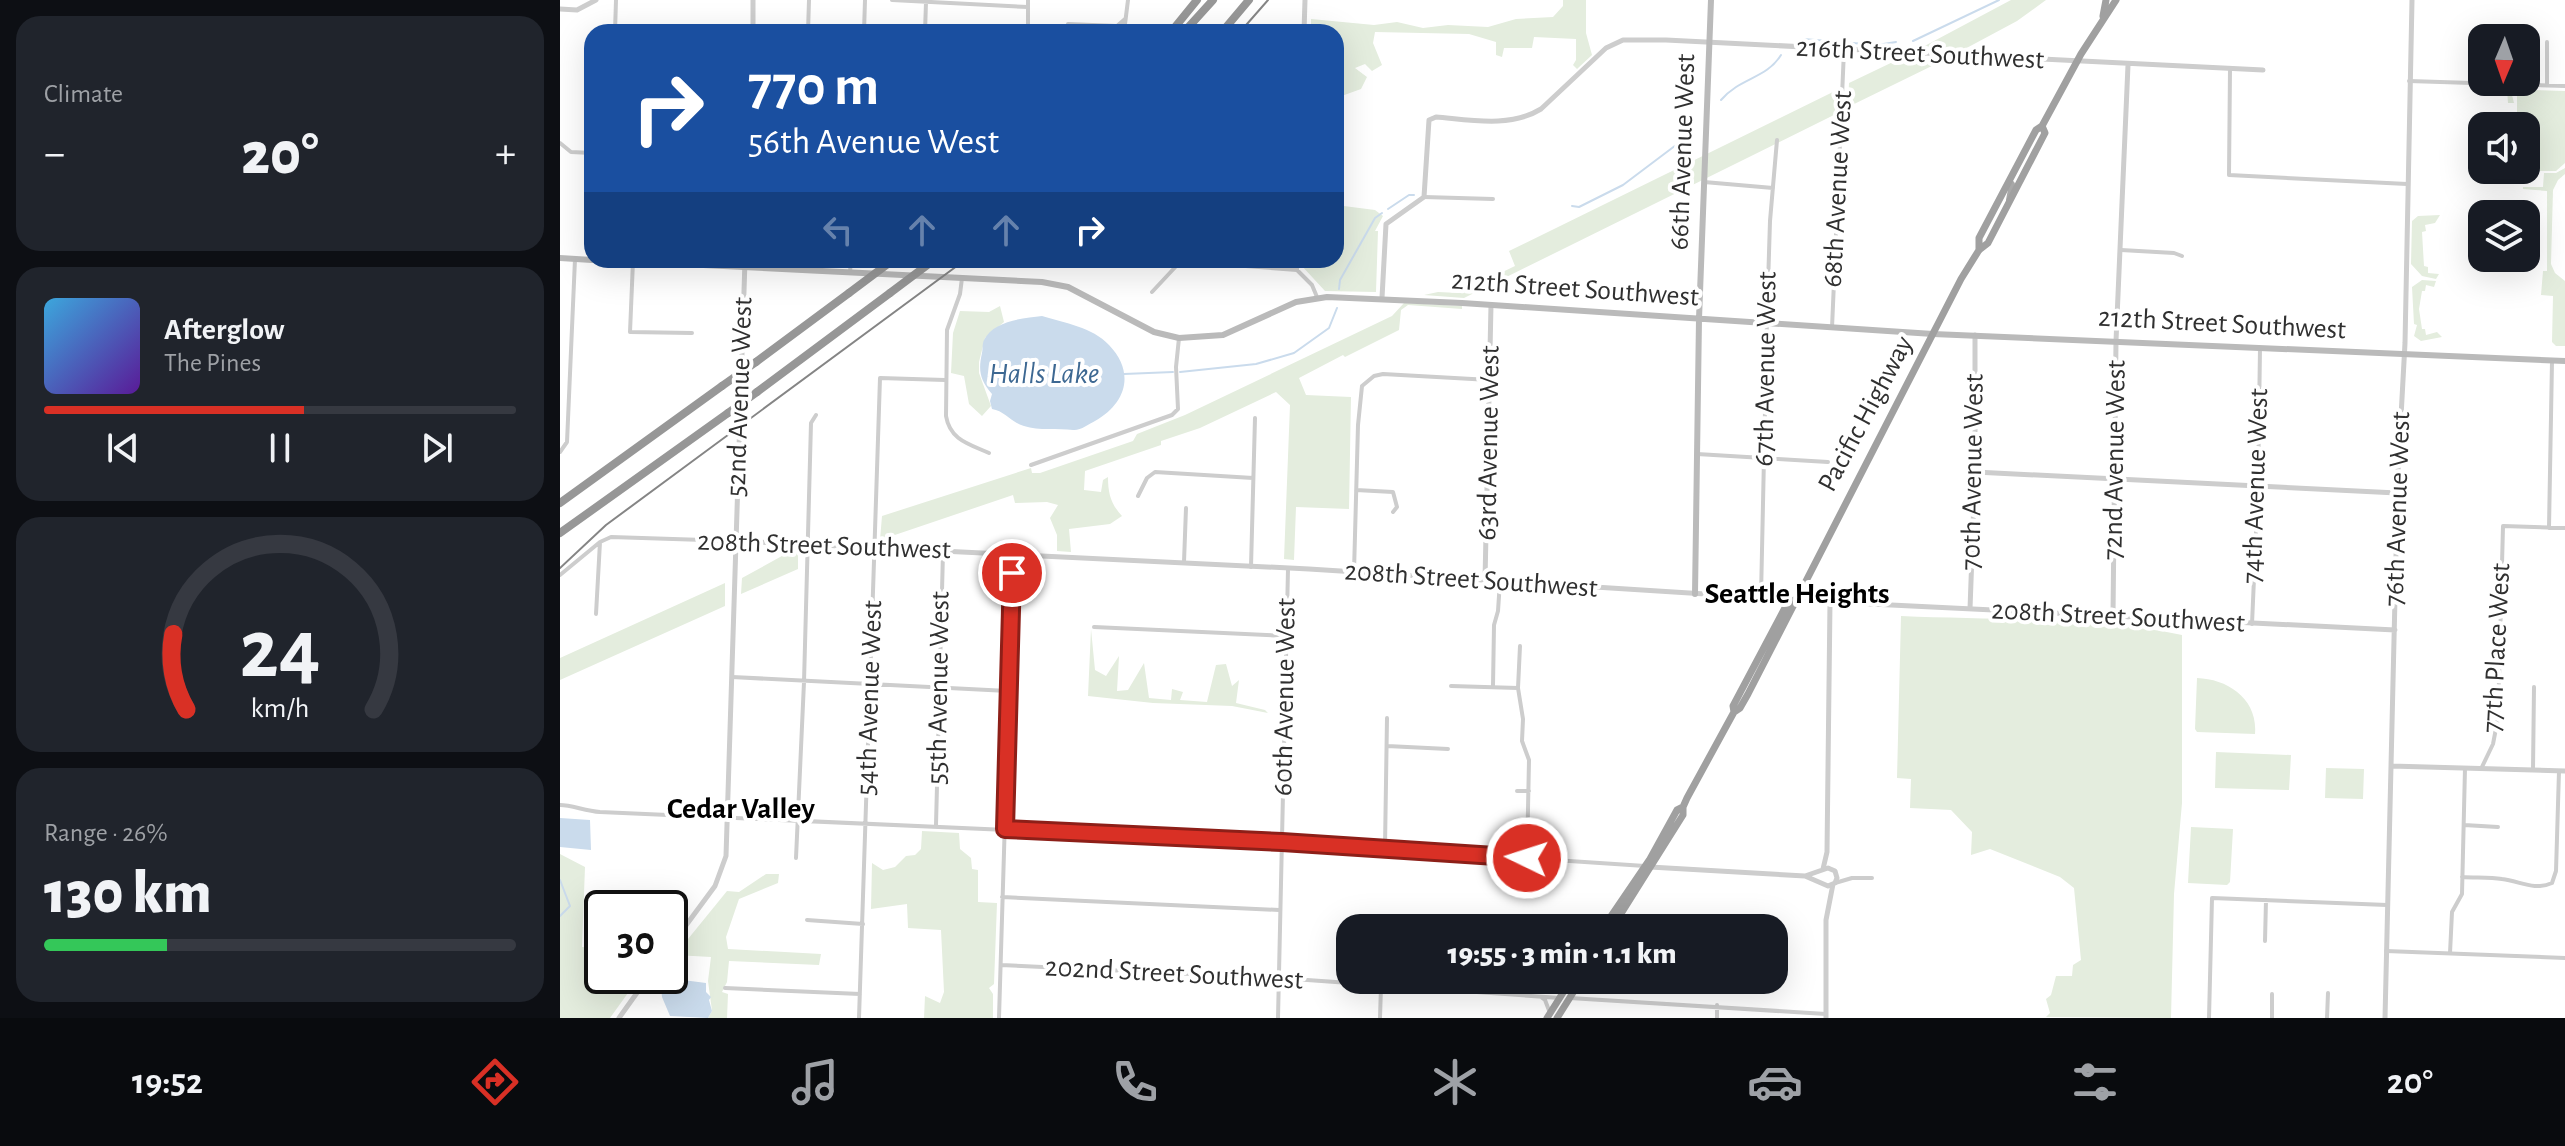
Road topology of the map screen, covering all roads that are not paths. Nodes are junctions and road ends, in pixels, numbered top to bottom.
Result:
1 (596, 0) edge
2 (616, 0) edge
3 (753, 0) edge
4 (809, 0) edge
5 (865, 0) edge
6 (892, 0) edge
7 (1028, 0) edge
8 (1128, 0) edge
9 (1197, 0) edge
10 (1213, 0) edge
11 (1249, 0) edge
12 (1305, 0) edge
13 (1711, 0) edge
14 (2106, 0) edge
15 (2116, 0) edge
16 (2412, 0) edge
17 (926, 2) edge
18 (961, 2) edge
19 (1028, 7) junction
20 (560, 9) edge
21 (2102, 18) junction
22 (1125, 19) junction
23 (615, 24) edge
24 (753, 24) edge
25 (808, 24) edge
26 (864, 24) edge
27 (925, 24) edge
28 (1028, 24) edge
29 (1119, 24) edge
30 (1125, 24) edge
31 (1178, 24) edge
32 (1191, 24) edge
33 (1229, 24) edge
34 (1304, 24) edge
35 (1709, 42) junction
36 (2547, 42) dead end
37 (1844, 50) junction
38 (2076, 62) junction
39 (2128, 65) junction
40 (2230, 69) junction
41 (2263, 70) dead end
42 (2409, 81) junction
43 (2547, 85) junction
44 (2565, 86) edge
45 (2042, 126) junction
46 (1777, 140) dead end
47 (560, 143) edge
48 (584, 153) edge
49 (2009, 181) junction
50 (1704, 182) junction
51 (2407, 184) junction
52 (1774, 188) junction
53 (1424, 197) junction
54 (1493, 199) dead end
55 (2009, 203) junction
56 (1979, 250) junction
57 (2121, 250) junction
58 (2182, 256) dead end
59 (560, 258) edge
60 (575, 259) junction
61 (584, 260) edge
62 (633, 268) edge
63 (745, 268) edge
64 (803, 268) edge
65 (850, 268) edge
66 (882, 268) edge
67 (923, 268) edge
68 (1174, 268) edge
69 (1271, 268) edge
70 (1297, 270) joint
71 (850, 272) junction
72 (962, 278) junction
73 (1152, 292) dead end
74 (1317, 297) junction
75 (1382, 298) junction
76 (1491, 305) junction
77 (1699, 319) junction
78 (1766, 323) junction
79 (1832, 328) junction
80 (692, 333) dead end
81 (1933, 334) junction
82 (1975, 335) junction
83 (1179, 338) junction
84 (2116, 341) junction
85 (2260, 348) junction
86 (2404, 354) junction
87 (2552, 361) junction
88 (2565, 361) edge
89 (945, 380) junction
90 (1490, 380) junction
91 (816, 415) dead end
92 (1255, 418) dead end
93 (561, 451) edge
94 (989, 453) dead end
95 (1697, 454) junction
96 (1764, 459) junction
97 (1828, 462) dead end
98 (1031, 465) dead end
99 (1975, 472) junction
100 (1253, 478) junction
101 (2115, 479) junction
102 (2258, 487) junction
103 (1356, 490) junction
104 (2397, 493) junction
105 (1138, 496) dead end
106 (560, 503) edge
107 (1186, 508) dead end
108 (1393, 512) dead end
109 (2549, 528) junction
110 (2565, 528) edge
111 (560, 534) edge
112 (735, 541) junction
113 (600, 542) junction
114 (806, 544) junction
115 (875, 548) junction
116 (943, 551) junction
117 (1013, 554) junction
118 (1184, 562) junction
119 (1251, 567) junction
120 (1288, 568) junction
121 (1354, 572) junction
122 (560, 575) edge
123 (1485, 580) junction
124 (1500, 581) junction
125 (1695, 594) junction
126 (1761, 598) junction
127 (1794, 600) junction
128 (1830, 602) junction
129 (1970, 609) junction
130 (596, 614) dead end
131 (2113, 616) junction
132 (2252, 624) junction
133 (1094, 627) dead end
134 (2395, 630) junction
135 (1286, 636) junction
136 (1520, 646) dead end
137 (732, 677) junction
138 (804, 682) junction
139 (871, 685) junction
140 (939, 686) junction
141 (1451, 686) dead end
142 (1493, 686) junction
143 (2534, 687) dead end
144 (1518, 688) junction
145 (1008, 691) junction
146 (1744, 692) junction
147 (1387, 718) dead end
148 (1387, 746) junction
149 (1448, 749) dead end
150 (2391, 766) junction
151 (2465, 768) junction
152 (2481, 769) junction
153 (2533, 770) junction
154 (2562, 771) edge
155 (1517, 791) dead end
156 (1529, 791) junction
157 (560, 805) edge
158 (728, 816) junction
159 (798, 819) junction
160 (866, 823) junction
161 (936, 825) junction
162 (2464, 825) junction
163 (2498, 827) dead end
164 (1005, 829) junction
165 (1282, 842) junction
166 (1385, 847) junction
167 (1827, 852) junction
168 (796, 858) dead end
169 (1527, 858) junction
170 (1648, 867) junction
171 (1822, 870) junction
172 (1834, 870) junction
173 (1805, 876) junction
174 (2462, 877) junction
175 (1852, 878) junction
176 (1872, 878) dead end
177 (1822, 883) junction
178 (1834, 884) junction
179 (1002, 897) junction
180 (2266, 900) junction
181 (1827, 905) junction
182 (2387, 905) junction
183 (1280, 910) junction
184 (1613, 914) edge
185 (1620, 914) edge
186 (807, 920) dead end
187 (688, 923) edge
188 (863, 924) junction
189 (2265, 941) dead end
190 (2386, 951) junction
191 (2450, 953) junction
192 (2565, 958) edge
193 (1001, 965) junction
194 (1279, 978) junction
195 (1336, 982) edge
196 (725, 988) dead end
197 (2328, 993) dead end
198 (636, 994) edge
199 (860, 994) junction
200 (1381, 994) edge
201 (1507, 994) edge
202 (1564, 994) edge
203 (1572, 994) edge
204 (1584, 994) edge
205 (2272, 994) dead end
206 (1539, 996) junction
207 (1560, 998) junction
208 (1570, 998) junction
209 (1586, 998) junction
210 (1717, 1005) junction
211 (1551, 1016) edge
212 (1826, 1016) edge
213 (619, 1018) edge
214 (859, 1018) edge
215 (999, 1018) edge
216 (1278, 1018) edge
217 (1380, 1018) edge
218 (1717, 1018) edge
219 (2209, 1018) edge
220 (2272, 1018) edge
221 (2327, 1018) edge
222 (2385, 1018) edge

1 - 20 street
2 - 23 street
3 - 24 street
4 - 25 street
5 - 26 street
6 - 17 street
7 - 19 street
8 - 22 street
9 - 31 highway
10 - 32 highway
11 - 33 highway
12 - 34 street
13 - 35 main road, 66th Avenue West
14 - 21 highway, Pacific Highway
15 - 21 highway, Pacific Highway
16 - 42 street, 76th Avenue West
17 - 18 street
17 - 27 street
18 - 19 street
19 - 28 street
21 - 38 highway, Pacific Highway
22 - 29 street
22 - 30 street
35 - 37 street, 216th Street Southwest
35 - 50 main road, 66th Avenue West
35 - 53 street, 216th Street Southwest
36 - 43 street
37 - 38 street, 216th Street Southwest
37 - 79 street, 68th Avenue West
38 - 39 street, 216th Street Southwest
38 - 45 highway, Pacific Highway
39 - 40 street, 216th Street Southwest
39 - 57 street, 72nd Avenue West
40 - 41 street, 216th Street Southwest
40 - 51 street
42 - 43 street
42 - 51 street, 76th Avenue West
43 - 44 street
45 - 49 highway, Pacific Highway
45 - 55 highway, Pacific Highway
46 - 52 street, 67th Avenue West
47 - 48 street
49 - 55 main road
49 - 56 highway, Pacific Highway
50 - 52 street
50 - 77 main road, 66th Avenue West
51 - 86 street, 76th Avenue West
52 - 78 street, 67th Avenue West
53 - 54 street
53 - 75 street
55 - 56 highway, Pacific Highway
56 - 81 highway, Pacific Highway
57 - 58 street
57 - 84 street, 72nd Avenue West
59 - 60 main road
60 - 61 main road
60 - 93 street
62 - 80 street
63 - 112 street, 52nd Avenue West
64 - 71 main road, 212th Street Southwest
65 - 71 street
66 - 106 highway, bridge
67 - 111 highway, bridge
68 - 73 street
69 - 70 street
70 - 74 street
71 - 72 main road, 212th Street Southwest
72 - 83 main road, 212th Street Southwest
72 - 89 street
74 - 75 main road, 212th Street Southwest
74 - 83 main road, 212th Street Southwest
75 - 76 main road, 212th Street Southwest
76 - 77 main road, 212th Street Southwest
76 - 90 street, 63rd Avenue West
77 - 78 main road, 212th Street Southwest
77 - 95 main road, 66th Avenue West
78 - 79 main road, 212th Street Southwest
78 - 96 street, 67th Avenue West
79 - 81 main road, 212th Street Southwest
81 - 82 main road, 212th Street Southwest
81 - 127 highway, Pacific Highway
82 - 84 main road, 212th Street Southwest
82 - 99 street, 70th Avenue West
83 - 98 street
84 - 85 main road, 212th Street Southwest
84 - 101 street, 72nd Avenue West
85 - 86 main road, 212th Street Southwest
85 - 102 street, 74th Avenue West
86 - 87 main road, 212th Street Southwest
86 - 104 street, 76th Avenue West
87 - 88 main road, 212th Street Southwest
87 - 109 street
89 - 94 street
89 - 115 street, 54th Avenue West
90 - 103 street
90 - 123 street, 63rd Avenue West
91 - 114 street
92 - 100 street
95 - 96 street
95 - 125 main road, 66th Avenue West
96 - 97 street
96 - 126 street, 67th Avenue West
99 - 101 street
99 - 129 street, 70th Avenue West
100 - 105 street
100 - 119 street
101 - 102 street
101 - 131 street, 72nd Avenue West
102 - 104 street
102 - 132 street, 74th Avenue West
103 - 108 street
103 - 121 street
104 - 134 street, 76th Avenue West
107 - 118 street
109 - 110 street
109 - 152 street, 77th Place West
112 - 113 street, 208th Street Southwest
112 - 114 street, 208th Street Southwest
112 - 137 street, 52nd Avenue West
113 - 122 street
113 - 130 street
114 - 115 street, 208th Street Southwest
114 - 138 street
115 - 116 street, 208th Street Southwest
115 - 139 street, 54th Avenue West
116 - 117 street, 208th Street Southwest
116 - 140 street, 55th Avenue West
117 - 118 street, 208th Street Southwest
117 - 145 street
118 - 119 street, 208th Street Southwest
119 - 120 street, 208th Street Southwest
120 - 121 street, 208th Street Southwest
120 - 135 street, 60th Avenue West
121 - 123 street, 208th Street Southwest
123 - 124 street, 208th Street Southwest
124 - 125 street, 208th Street Southwest
124 - 142 street
125 - 126 street, 208th Street Southwest
126 - 127 street, 208th Street Southwest
127 - 128 street, 208th Street Southwest
127 - 146 highway, Pacific Highway
127 - 146 highway, Pacific Highway
128 - 129 street, 208th Street Southwest
128 - 167 street
129 - 131 street, 208th Street Southwest
131 - 132 street, 208th Street Southwest
132 - 134 street, 208th Street Southwest
133 - 135 street
134 - 150 street, 76th Avenue West
135 - 165 street, 60th Avenue West
136 - 144 street
137 - 138 street
137 - 158 street, 52nd Avenue West
138 - 139 street
138 - 159 street
139 - 140 street
139 - 160 street, 54th Avenue West
140 - 145 street
140 - 161 street, 55th Avenue West
141 - 142 street
142 - 144 street
143 - 153 street
144 - 156 street
145 - 164 street
146 - 170 highway, Pacific Highway
147 - 148 street
148 - 149 street
148 - 166 street
150 - 151 street
150 - 182 street, 76th Avenue West
151 - 152 street
151 - 162 street
152 - 153 street
153 - 154 street
154 - 174 street
155 - 156 street
156 - 169 street
157 - 158 street
158 - 159 street
158 - 187 street, 52nd Avenue West
159 - 160 street
159 - 168 street
160 - 161 street
160 - 188 street, 54th Avenue West
161 - 164 street
162 - 163 street
162 - 174 street
164 - 165 street
164 - 179 street
165 - 166 street
165 - 183 street, 60th Avenue West
166 - 169 street
167 - 171 street
167 - 172 street
169 - 170 street
170 - 173 street
170 - 184 highway, Pacific Highway
170 - 185 highway, Pacific Highway
171 - 172 street
171 - 173 street
171 - 177 street
172 - 175 street
172 - 178 street
173 - 177 street
174 - 191 street
175 - 176 street
175 - 178 street
177 - 178 street
177 - 181 street
178 - 181 street
179 - 183 street
179 - 193 street
180 - 182 street
180 - 189 street
180 - 219 street
181 - 212 street
182 - 190 street, 76th Avenue West
183 - 194 street, 60th Avenue West
186 - 188 street
188 - 199 street, 54th Avenue West
190 - 191 street
190 - 222 street, 76th Avenue West
191 - 192 street
193 - 194 street, 202nd Street Southwest
193 - 215 street
194 - 195 street, 202nd Street Southwest
194 - 216 street, 60th Avenue West
196 - 199 street
197 - 221 street
198 - 213 street
199 - 214 street, 54th Avenue West
200 - 217 street
201 - 206 street, 202nd Street Southwest
202 - 207 highway
203 - 208 highway
204 - 209 street
205 - 220 street
206 - 207 street, 202nd Street Southwest
206 - 211 street
207 - 211 highway
208 - 209 street
208 - 211 highway
209 - 210 street
210 - 212 street
210 - 218 street

